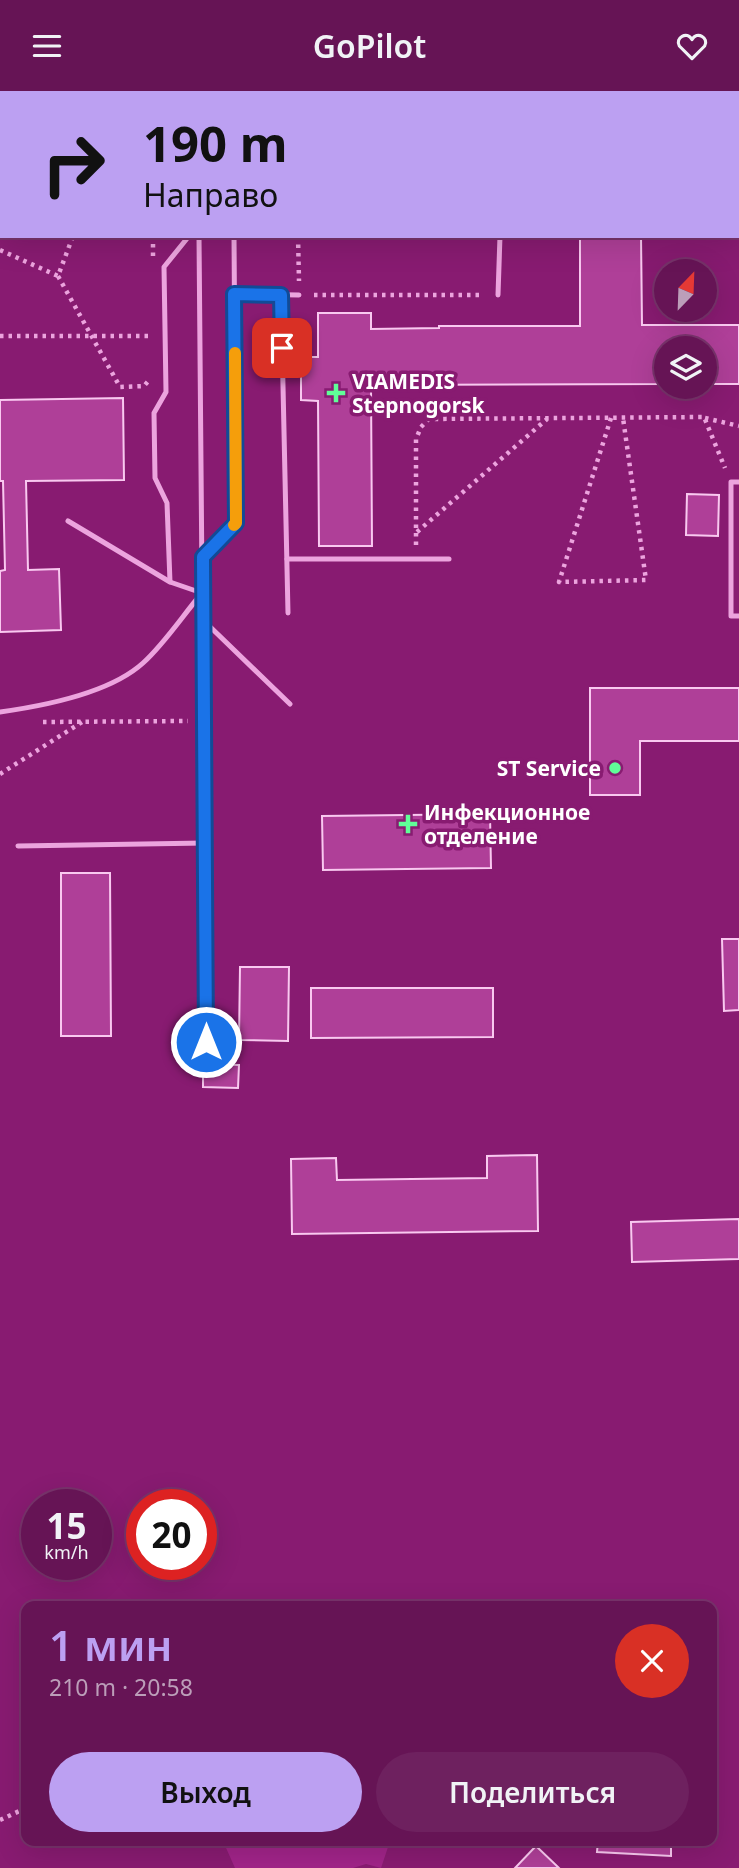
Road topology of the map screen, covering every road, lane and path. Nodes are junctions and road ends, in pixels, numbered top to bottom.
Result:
1 (72, 238) edge
2 (153, 238) edge
3 (187, 238) edge
4 (199, 238) edge
5 (234, 238) edge
6 (500, 238) edge
7 (0, 250) edge
8 (152, 261) dead end
9 (58, 276) junction
10 (234, 294) junction
11 (281, 295) junction
12 (299, 295) joint
13 (498, 295) joint
14 (152, 323) dead end
15 (0, 336) edge
16 (92, 336) junction
17 (152, 336) junction
18 (152, 349) dead end
19 (152, 376) dead end
20 (705, 417) junction
21 (548, 418) junction
22 (611, 418) junction
23 (623, 418) junction
24 (739, 426) edge
25 (730, 482) junction
26 (739, 482) edge
27 (68, 521) dead end
28 (416, 533) junction
29 (203, 557) junction
30 (287, 559) junction
31 (416, 559) junction
32 (449, 559) dead end
33 (170, 582) junction
34 (202, 593) junction
35 (288, 613) dead end
36 (739, 616) edge
37 (202, 619) junction
38 (290, 704) dead end
39 (0, 712) edge
40 (84, 721) junction
41 (204, 721) junction
42 (36, 722) dead end
43 (0, 774) edge
44 (205, 843) junction
45 (18, 846) dead end
46 (206, 1042) dead end
47 (21, 1810) edge
48 (0, 1820) edge

1 - 9 path
2 - 8 path
3 - 33 lane
4 - 29 lane
5 - 10 lane
6 - 13 lane
7 - 9 path
9 - 16 path
10 - 11 lane
10 - 29 lane
11 - 12 lane
11 - 30 lane
12 - 13 path
14 - 17 path
15 - 16 path
16 - 17 path
16 - 19 path
17 - 18 path
20 - 23 path
20 - 24 path
20 - 25 path
21 - 22 path
21 - 28 path
21 - 28 path
22 - 23 path
22 - 23 path
25 - 26 lane
25 - 36 lane
27 - 33 lane
28 - 31 path
29 - 34 lane
30 - 31 lane
30 - 35 lane
31 - 32 lane
33 - 34 lane
34 - 37 lane
34 - 39 lane
37 - 38 lane
37 - 41 lane
40 - 41 path
40 - 42 path
40 - 43 path
41 - 44 lane
44 - 45 lane
44 - 46 lane
47 - 48 path

